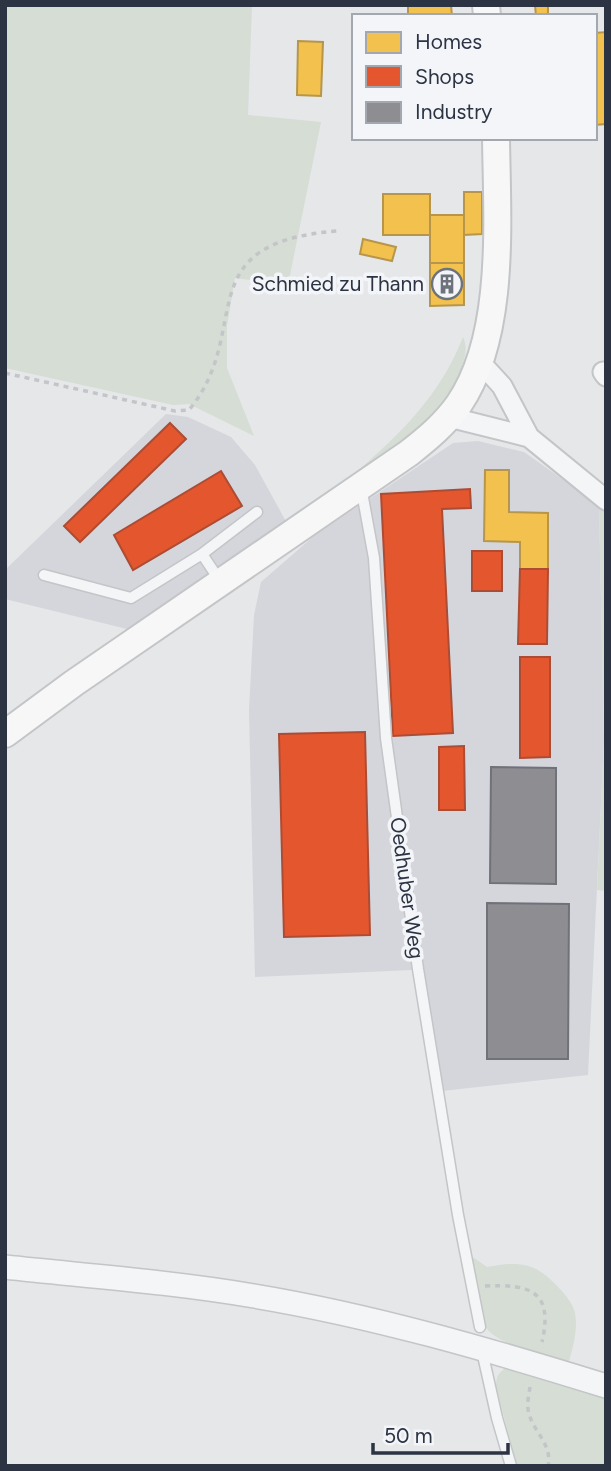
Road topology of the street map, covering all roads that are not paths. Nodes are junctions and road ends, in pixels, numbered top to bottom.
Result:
1 (496, 140) edge
2 (479, 361) junction
3 (449, 417) junction
4 (528, 437) junction
5 (361, 487) junction
6 (606, 500) edge
7 (257, 512) dead end
8 (202, 554) junction
9 (44, 575) dead end
10 (220, 582) junction
11 (5, 734) edge
12 (5, 1267) edge
13 (480, 1337) junction
14 (606, 1386) edge
15 (511, 1466) edge

1 - 2 main road
2 - 3 main road
2 - 4 street
3 - 4 street
3 - 5 main road
4 - 6 street
5 - 10 main road
5 - 13 lane, Oedhuber Weg
7 - 8 lane
8 - 9 lane
8 - 10 lane
10 - 11 main road
12 - 13 street
13 - 14 street
13 - 15 lane, Oedhuber Weg

